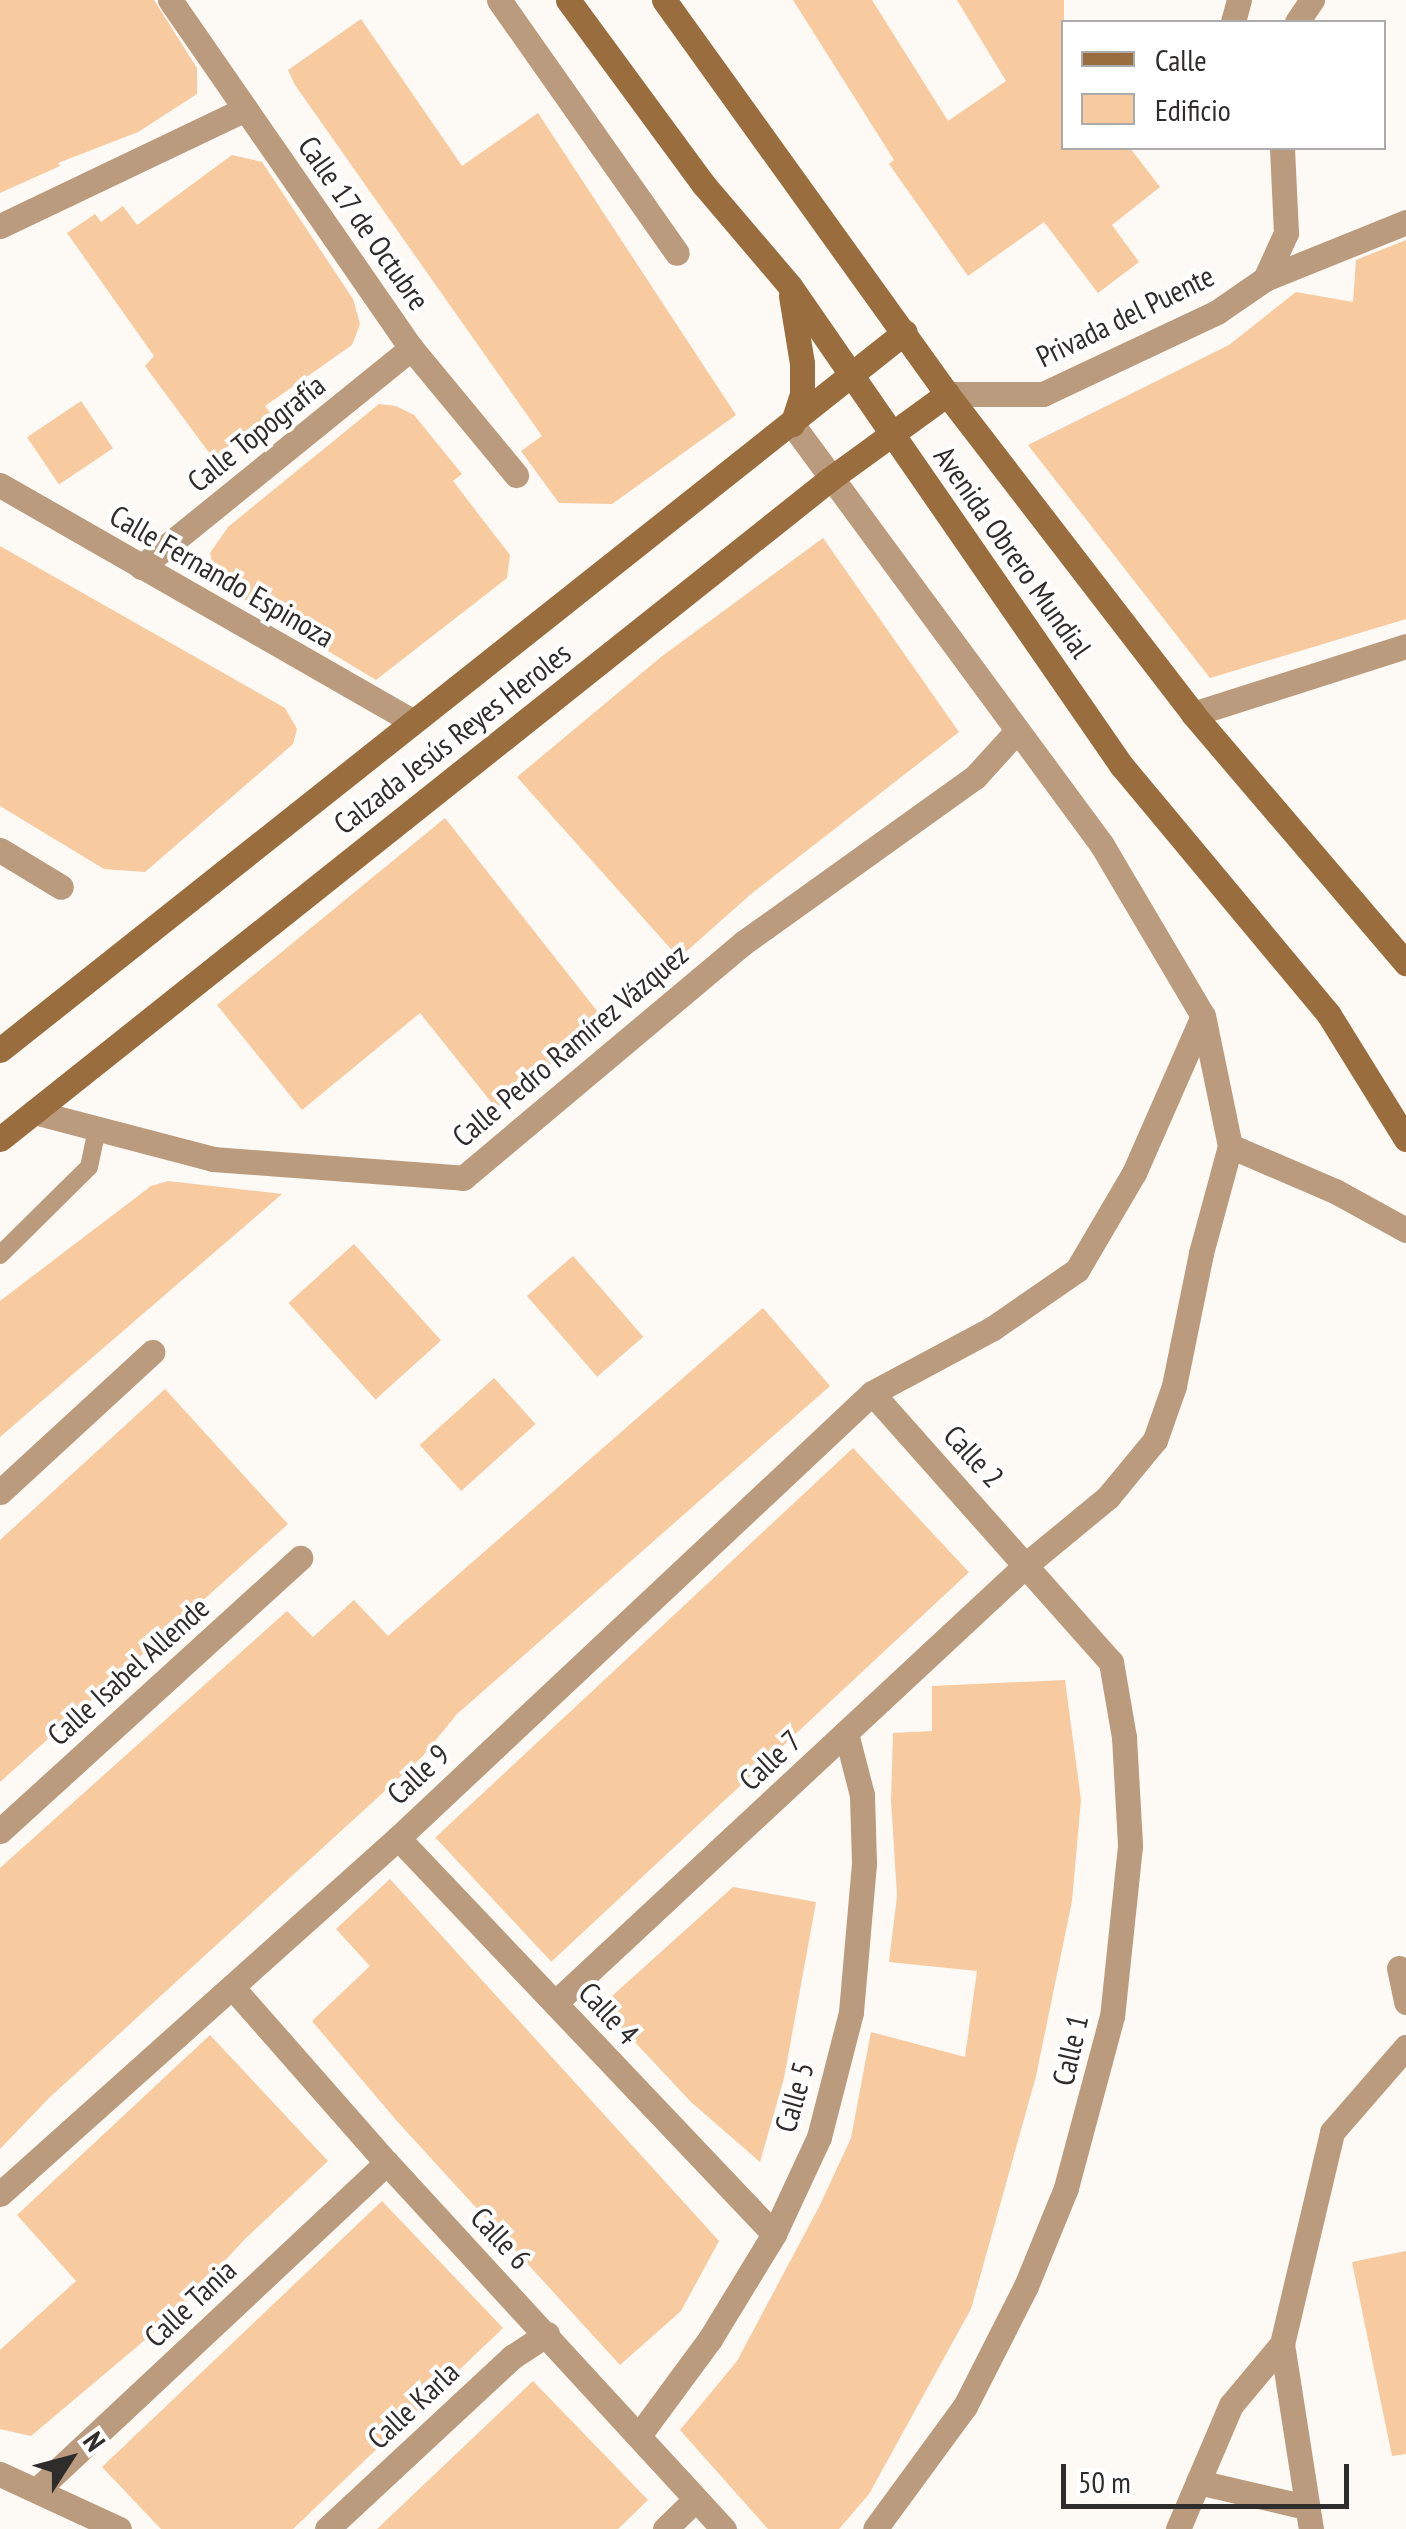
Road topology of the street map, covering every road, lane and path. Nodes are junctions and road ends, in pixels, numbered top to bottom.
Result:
1 (170, 0) edge
2 (499, 0) edge
3 (568, 0) edge
4 (664, 0) edge
5 (245, 109) junction
6 (1282, 150) edge
7 (1406, 222) edge
8 (0, 226) edge
9 (677, 253) dead end
10 (1265, 279) junction
11 (790, 286) junction
12 (905, 332) junction
13 (412, 348) junction
14 (853, 377) junction
15 (948, 394) junction
16 (792, 424) junction
17 (890, 432) junction
18 (516, 475) dead end
19 (830, 479) junction
20 (0, 485) edge
21 (140, 567) junction
22 (1406, 646) edge
23 (1193, 714) junction
24 (413, 722) junction
25 (1016, 732) junction
26 (0, 850) edge
27 (61, 887) dead end
28 (1406, 963) edge
29 (1204, 1016) junction
30 (0, 1050) edge
31 (34, 1112) junction
32 (97, 1129) junction
33 (0, 1138) edge
34 (1406, 1138) edge
35 (1230, 1146) junction
36 (1406, 1230) edge
37 (0, 1256) edge
38 (152, 1352) dead end
39 (872, 1393) junction
40 (0, 1492) edge
41 (300, 1558) dead end
42 (1028, 1563) junction
43 (846, 1734) junction
44 (0, 1831) edge
45 (398, 1838) junction
46 (1399, 1968) dead end
47 (234, 1988) junction
48 (1406, 2002) edge
49 (555, 2003) junction
50 (1406, 2047) edge
51 (387, 2163) junction
52 (0, 2194) edge
53 (774, 2234) junction
54 (547, 2334) junction
55 (1282, 2344) junction
56 (640, 2434) junction
57 (0, 2474) edge
58 (1198, 2482) junction
59 (38, 2490) junction
60 (696, 2498) junction
61 (1308, 2518) edge
62 (119, 2529) edge
63 (327, 2529) edge
64 (664, 2529) edge
65 (724, 2529) edge
66 (874, 2529) edge
67 (1178, 2529) edge

1 - 5 street, Calle 17 de Octubre
2 - 9 street
3 - 11 main road, Avenida Obrero Mundial
4 - 12 main road, Avenida Obrero Mundial
5 - 8 street
5 - 13 street, Calle 17 de Octubre
6 - 10 street
7 - 10 street, Privada del Puente
10 - 15 street, Privada del Puente
11 - 14 main road, Avenida Obrero Mundial
11 - 16 main road
12 - 14 main road, Calzada Jesús Reyes Heroles
12 - 15 main road, Avenida Obrero Mundial
13 - 18 street, Calle 17 de Octubre
13 - 21 street, Calle Topografía
14 - 16 main road, Calzada Jesús Reyes Heroles
14 - 17 main road, Avenida Obrero Mundial
15 - 17 main road, Calzada Jesús Reyes Heroles
15 - 23 main road, Avenida Obrero Mundial
16 - 19 street
16 - 24 main road, Calzada Jesús Reyes Heroles
17 - 19 main road, Calzada Jesús Reyes Heroles
17 - 34 main road, Avenida Obrero Mundial
19 - 25 street
19 - 31 main road, Calzada Jesús Reyes Heroles
20 - 21 street, Calle Fernando Espinoza
21 - 24 street, Calle Fernando Espinoza
22 - 23 street
23 - 28 main road, Avenida Obrero Mundial
24 - 30 main road, Calzada Jesús Reyes Heroles
25 - 29 street
25 - 32 street, Calle Pedro Ramírez Vázquez
26 - 27 street
29 - 35 street
29 - 39 street, Calle 9
31 - 32 street, Calle Pedro Ramírez Vázquez
31 - 33 main road, Calzada Jesús Reyes Heroles
32 - 37 lane
35 - 36 street
35 - 42 street, Calle 7
38 - 40 street
39 - 42 street, Calle 2
39 - 45 street, Calle 9
41 - 44 street, Calle Isabel Allende
42 - 43 street, Calle 7
42 - 66 street, Calle 1
43 - 49 street, Calle 7
43 - 53 street, Calle 5
45 - 47 street, Calle 9
45 - 49 street, Calle 4
46 - 48 street
47 - 51 street, Calle 6
47 - 52 street, Calle 9
49 - 53 street, Calle 4
50 - 55 street
51 - 54 street, Calle 6
51 - 59 street, Calle Tania
53 - 56 street, Calle 5
54 - 56 street, Calle 6
54 - 63 street, Calle Karla
55 - 58 street
55 - 61 street
56 - 60 street, Calle 6
57 - 59 street
58 - 61 street
58 - 67 street
59 - 62 street
60 - 64 street
60 - 65 street, Calle 6

